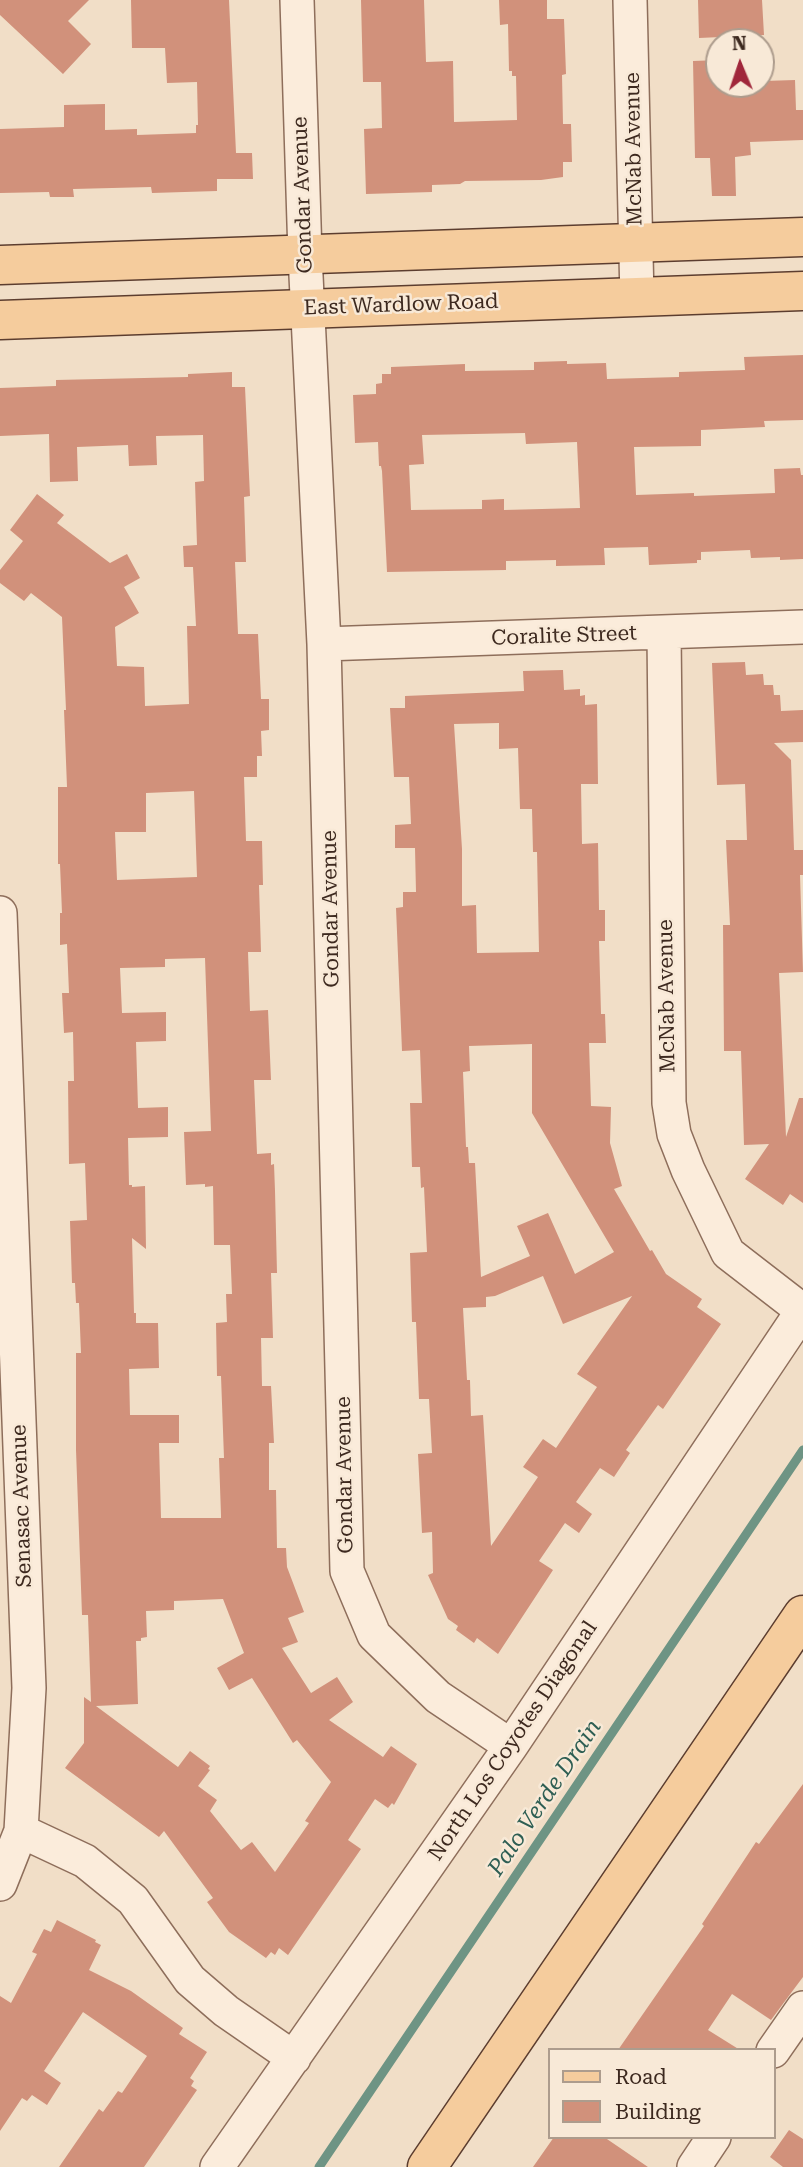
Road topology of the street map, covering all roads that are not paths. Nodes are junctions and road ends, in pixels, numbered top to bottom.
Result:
1 (297, 0) edge
2 (630, 0) edge
3 (803, 237) edge
4 (636, 244) junction
5 (304, 256) junction
6 (0, 265) edge
7 (803, 291) edge
8 (637, 298) junction
9 (307, 308) junction
10 (0, 320) edge
11 (803, 627) edge
12 (664, 633) junction
13 (324, 644) junction
14 (0, 913) edge
15 (803, 1310) edge
16 (803, 1615) edge
17 (511, 1746) junction
18 (21, 1831) junction
19 (0, 1884) edge
20 (803, 2008) edge
21 (775, 2048) edge
22 (294, 2059) junction
23 (713, 2139) edge
24 (218, 2167) edge
25 (427, 2167) edge
26 (694, 2167) edge

1 - 5 street, Gondar Avenue
2 - 4 street, McNab Avenue
3 - 4 main road
4 - 5 main road
4 - 8 street, McNab Avenue
5 - 6 main road
5 - 9 street, Gondar Avenue
7 - 8 main road, East Wardlow Road
8 - 9 main road, East Wardlow Road
9 - 10 main road, East Wardlow Road
9 - 13 street, Gondar Avenue
11 - 12 street, Coralite Street
12 - 13 street, Coralite Street
12 - 15 street, McNab Avenue
13 - 17 street, Gondar Avenue
14 - 18 street, Senasac Avenue
15 - 17 street, North Los Coyotes Diagonal
16 - 25 main road
17 - 22 street, North Los Coyotes Diagonal
18 - 19 street, Senasac Avenue
18 - 22 street
20 - 21 street
22 - 24 street, North Los Coyotes Diagonal
23 - 26 street

